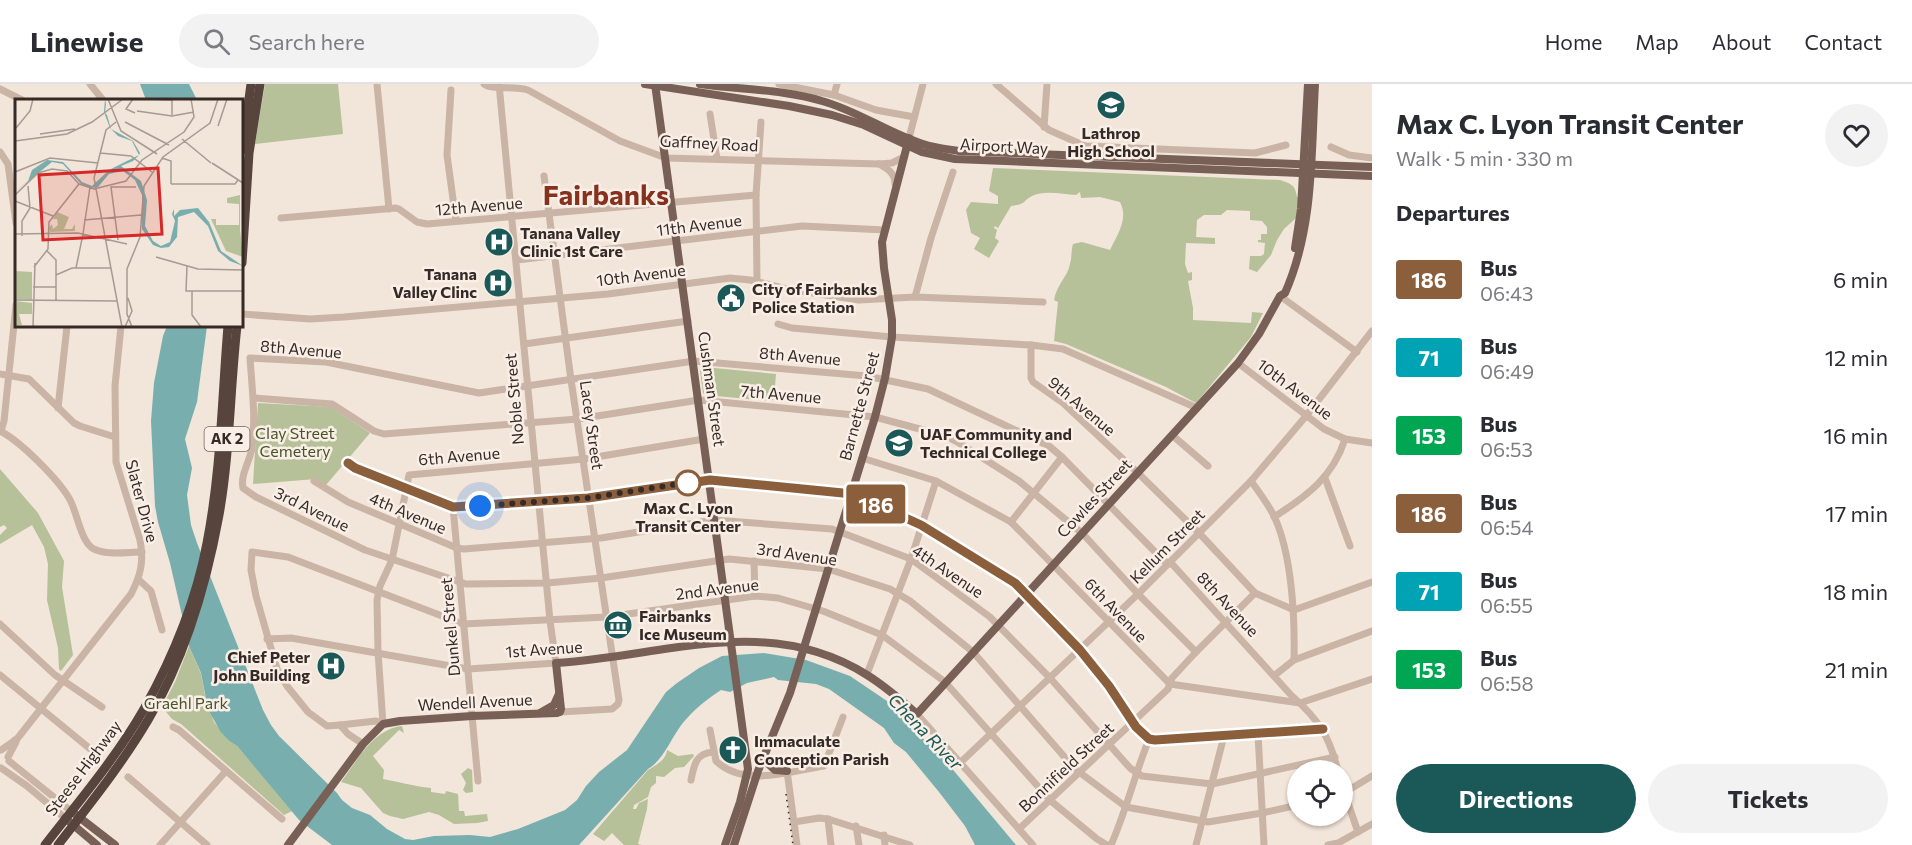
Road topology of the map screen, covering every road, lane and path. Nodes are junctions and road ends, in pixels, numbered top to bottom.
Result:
1 (90, 84) edge
2 (251, 84) edge
3 (260, 84) edge
4 (377, 84) edge
5 (484, 84) edge
6 (645, 84) edge
7 (700, 84) edge
8 (779, 84) edge
9 (837, 84) edge
10 (923, 84) edge
11 (996, 84) edge
12 (1047, 84) edge
13 (1308, 84) edge
14 (1315, 84) edge
15 (655, 85) edge
16 (499, 86) edge
17 (0, 89) edge
18 (451, 90) dead end
19 (834, 95) junction
20 (20, 99) edge
21 (102, 99) edge
22 (710, 114) dead end
23 (914, 117) junction
24 (760, 122) dead end
25 (1044, 127) junction
26 (908, 142) junction
27 (243, 143) edge
28 (1286, 145) dead end
29 (1331, 147) dead end
30 (0, 152) edge
31 (904, 157) junction
32 (666, 158) junction
33 (1372, 158) edge
34 (717, 159) junction
35 (759, 160) junction
36 (879, 164) junction
37 (1372, 167) edge
38 (1306, 170) junction
39 (953, 172) dead end
40 (544, 176) dead end
41 (1372, 177) edge
42 (896, 188) junction
43 (756, 195) junction
44 (671, 203) junction
45 (389, 209) junction
46 (549, 214) junction
47 (15, 216) edge
48 (512, 217) junction
49 (281, 218) dead end
50 (456, 221) junction
51 (885, 230) junction
52 (757, 231) junction
53 (676, 241) junction
54 (243, 247) edge
55 (555, 256) junction
56 (516, 260) junction
57 (757, 282) junction
58 (683, 283) junction
59 (1282, 294) junction
60 (915, 297) junction
61 (560, 298) junction
62 (890, 300) junction
63 (520, 302) junction
64 (1043, 302) dead end
65 (15, 315) edge
66 (243, 315) edge
67 (688, 321) junction
68 (778, 324) dead end
69 (67, 327) edge
70 (121, 327) edge
71 (228, 327) edge
72 (237, 327) edge
73 (1372, 331) edge
74 (892, 337) junction
75 (566, 338) junction
76 (524, 344) junction
77 (1031, 345) junction
78 (1357, 352) junction
79 (694, 361) junction
80 (1238, 363) junction
81 (0, 374) edge
82 (9, 375) junction
83 (885, 378) junction
84 (571, 380) junction
85 (527, 386) junction
86 (254, 398) junction
87 (699, 400) junction
88 (58, 408) junction
89 (1197, 408) junction
90 (1306, 416) junction
91 (875, 417) junction
92 (578, 419) junction
93 (532, 424) junction
94 (1, 431) edge
95 (1172, 435) junction
96 (115, 437) junction
97 (704, 439) junction
98 (1346, 439) junction
99 (1372, 443) edge
100 (1062, 457) junction
101 (862, 458) junction
102 (584, 459) junction
103 (348, 463) dead end
104 (535, 464) junction
105 (1208, 466) dead end
106 (1138, 473) junction
107 (1325, 478) junction
108 (710, 480) junction
109 (936, 481) junction
110 (1251, 481) junction
111 (314, 482) dead end
112 (406, 488) junction
113 (1034, 491) junction
114 (850, 494) junction
115 (588, 498) junction
116 (539, 502) junction
117 (1109, 504) junction
118 (453, 507) junction
119 (1274, 517) junction
120 (714, 520) junction
121 (1011, 522) junction
122 (399, 524) junction
123 (921, 525) junction
124 (839, 532) junction
125 (1199, 533) junction
126 (1083, 534) junction
127 (595, 538) junction
128 (543, 543) junction
129 (1350, 546) dead end
130 (209, 548) junction
131 (457, 548) junction
132 (142, 552) junction
133 (911, 559) junction
134 (392, 560) junction
135 (720, 560) junction
136 (754, 561) junction
137 (1168, 563) junction
138 (1054, 564) junction
139 (828, 569) junction
140 (602, 578) junction
141 (139, 580) junction
142 (1372, 582) edge
143 (460, 583) junction
144 (547, 583) junction
145 (378, 592) junction
146 (898, 593) junction
147 (1027, 593) junction
148 (1138, 594) junction
149 (1255, 594) junction
150 (756, 596) junction
151 (725, 600) junction
152 (816, 609) junction
153 (1294, 610) junction
154 (607, 617) junction
155 (550, 621) junction
156 (1225, 621) junction
157 (1108, 622) junction
158 (0, 624) edge
159 (463, 624) junction
160 (999, 624) junction
161 (162, 630) dead end
162 (1372, 631) edge
163 (882, 635) junction
164 (267, 639) junction
165 (731, 645) junction
166 (1080, 650) junction
167 (802, 651) junction
168 (378, 652) junction
169 (973, 652) junction
170 (1196, 652) junction
171 (613, 658) junction
172 (1294, 660) junction
173 (556, 663) junction
174 (468, 669) junction
175 (867, 674) junction
176 (0, 675) edge
177 (1275, 675) junction
178 (1050, 678) junction
179 (1372, 679) edge
180 (63, 680) junction
181 (945, 682) junction
182 (1170, 684) junction
183 (559, 694) junction
184 (1300, 703) junction
185 (1020, 705) junction
186 (102, 707) dead end
187 (40, 708) junction
188 (612, 710) joint
189 (560, 712) junction
190 (539, 714) junction
191 (917, 714) junction
192 (472, 716) junction
193 (843, 717) dead end
194 (1133, 722) junction
195 (383, 724) junction
196 (340, 725) junction
197 (173, 728) dead end
198 (1323, 729) junction
199 (710, 730) dead end
200 (990, 733) junction
201 (1258, 734) junction
202 (1224, 736) junction
203 (1149, 739) junction
204 (15, 740) junction
205 (363, 744) junction
206 (1109, 746) junction
207 (1, 750) edge
208 (94, 752) dead end
209 (713, 752) junction
210 (1335, 757) junction
211 (9, 759) junction
212 (763, 759) junction
213 (1336, 760) edge
214 (960, 762) junction
215 (0, 768) edge
216 (226, 771) junction
217 (787, 771) junction
218 (1079, 773) junction
219 (1136, 773) junction
220 (1260, 774) junction
221 (1372, 776) edge
222 (128, 777) dead end
223 (752, 777) junction
224 (691, 780) dead end
225 (478, 781) dead end
226 (1212, 784) junction
227 (1353, 786) edge
228 (1051, 801) junction
229 (1126, 807) junction
230 (1287, 807) edge
231 (1262, 813) junction
232 (72, 818) junction
233 (1353, 818) edge
234 (282, 819) dead end
235 (828, 819) junction
236 (180, 821) junction
237 (1203, 821) junction
238 (794, 822) junction
239 (1372, 824) edge
240 (856, 826) junction
241 (1019, 829) junction
242 (1358, 832) junction
243 (884, 835) junction
244 (45, 845) edge
245 (58, 845) edge
246 (97, 845) edge
247 (115, 845) edge
248 (159, 845) edge
249 (207, 845) edge
250 (288, 845) edge
251 (725, 845) edge
252 (734, 845) edge
253 (797, 845) edge
254 (831, 845) edge
255 (858, 845) edge
256 (885, 845) edge
257 (909, 845) edge
258 (1033, 845) edge
259 (1109, 845) edge
260 (1196, 845) edge
261 (1264, 845) edge
262 (1328, 845) edge

1 - 21 street
2 - 27 highway
3 - 54 highway
4 - 45 street
5 - 16 street, Gaffney Road
6 - 15 main road, Airport Way
7 - 26 main road, Airport Way
8 - 19 street
9 - 19 street
10 - 23 street
11 - 25 street
12 - 25 street
13 - 38 main road, Cowles Street
14 - 38 main road, Cowles Street
15 - 26 main road, Airport Way
15 - 32 main road, Cushman Street
16 - 32 street, Gaffney Road
16 - 48 street, Noble Street
17 - 20 street
18 - 50 street
19 - 23 street
22 - 34 street
23 - 26 street
24 - 35 street
25 - 28 street
26 - 31 main road, Barnette Street
26 - 38 main road, Airport Way
29 - 33 street
30 - 47 street
31 - 36 street, Gaffney Road
31 - 42 main road, Barnette Street
32 - 34 street, Gaffney Road
32 - 44 main road, Cushman Street
34 - 35 street, Gaffney Road
35 - 36 street, Gaffney Road
35 - 43 street
36 - 42 street
37 - 38 main road, Airport Way
38 - 41 main road, Airport Way
38 - 59 main road, Cowles Street
39 - 60 street
40 - 46 street, Lacey Street
42 - 51 main road, Barnette Street
43 - 44 street, 12th Avenue
43 - 52 street
44 - 46 street, 12th Avenue
44 - 53 main road, Cushman Street
45 - 49 street, 12th Avenue
45 - 50 street, 12th Avenue
46 - 48 street, 12th Avenue
46 - 55 street, Lacey Street
48 - 50 street, 12th Avenue
48 - 56 street, Noble Street
51 - 52 street, 11th Avenue
51 - 62 main road, Barnette Street
52 - 53 street, 11th Avenue
52 - 57 street
53 - 55 street, 11th Avenue
53 - 58 main road, Cushman Street
55 - 56 street, 11th Avenue
55 - 61 street, Lacey Street
56 - 63 street, Noble Street
57 - 58 street, 10th Avenue
57 - 62 street, 10th Avenue
58 - 61 street, 10th Avenue
58 - 67 main road, Cushman Street
59 - 78 street
59 - 80 main road, Cowles Street
60 - 62 street, 10th Avenue
60 - 64 street, 10th Avenue
61 - 63 street, 10th Avenue
61 - 75 street, Lacey Street
62 - 74 main road, Barnette Street
63 - 66 street, 10th Avenue
63 - 76 street, Noble Street
65 - 82 street
67 - 75 street
67 - 79 main road, Cushman Street
68 - 74 street
69 - 88 street
70 - 96 street, Slater Drive
71 - 130 highway, Steese Highway / AK 2
72 - 130 highway, Steese Highway / AK 2
73 - 78 street, Kellum Street
74 - 77 street
74 - 83 main road, Barnette Street
75 - 76 street
75 - 84 street, Lacey Street
76 - 85 street, Noble Street
77 - 89 street
77 - 106 street, 9th Avenue
78 - 90 street, Kellum Street
79 - 83 street, 8th Avenue
79 - 84 street, 8th Avenue
79 - 87 main road, Cushman Street
80 - 89 main road, Cowles Street
80 - 90 street, 10th Avenue
81 - 82 street
82 - 88 street
82 - 94 street
83 - 91 main road, Barnette Street
83 - 100 street, 8th Avenue
84 - 85 street, 8th Avenue
84 - 92 street, Lacey Street
85 - 86 street, 8th Avenue
85 - 93 street, Noble Street
86 - 93 street, 7th Avenue
86 - 134 street, 3rd Avenue
87 - 91 street, 7th Avenue
87 - 92 street, 7th Avenue
87 - 97 main road, Cushman Street
88 - 96 street
89 - 95 main road, Cowles Street
90 - 98 street, 10th Avenue
90 - 110 street, Kellum Street
91 - 101 main road, Barnette Street
91 - 113 street, 7th Avenue
92 - 93 street, 7th Avenue
92 - 102 street, Lacey Street
93 - 104 street, Noble Street
94 - 132 street, Slater Drive
95 - 105 street
95 - 106 main road, Cowles Street
96 - 132 street, Slater Drive
97 - 102 street, 6th Avenue
97 - 108 main road, Cushman Street
98 - 99 street, 10th Avenue
98 - 107 street
100 - 113 street
100 - 117 street, 8th Avenue
101 - 109 street, 6th Avenue
101 - 114 main road, Barnette Street
102 - 104 street, 6th Avenue
102 - 115 street, Lacey Street
103 - 112 street
104 - 112 street, 6th Avenue
104 - 116 street, Noble Street
106 - 117 main road, Cowles Street
106 - 125 street, 9th Avenue
107 - 119 street
107 - 129 street
108 - 114 street
108 - 115 street
108 - 120 main road, Cushman Street
109 - 121 street, 6th Avenue
109 - 123 street
110 - 119 street
110 - 125 street, Kellum Street
111 - 122 street, 4th Avenue
112 - 118 street
112 - 122 street
113 - 121 street
113 - 126 street, 7th Avenue
114 - 123 street
114 - 124 main road, Barnette Street
115 - 116 street
115 - 127 street, Lacey Street
116 - 118 street
116 - 128 street, Noble Street
117 - 126 main road, Cowles Street
117 - 137 street, 8th Avenue
118 - 131 street, Dunkel Street
119 - 153 street
120 - 124 street, 4th Avenue
120 - 127 street, 4th Avenue
120 - 135 main road, Cushman Street
121 - 138 street, 6th Avenue
122 - 131 street, 4th Avenue
122 - 134 street
123 - 133 street
123 - 147 street
124 - 133 street, 4th Avenue
124 - 139 main road, Barnette Street
125 - 137 street, Kellum Street
125 - 149 street, 9th Avenue
126 - 138 main road, Cowles Street
126 - 148 street, 7th Avenue
127 - 128 street, 4th Avenue
127 - 140 street, Lacey Street
128 - 131 street, 4th Avenue
128 - 144 street, Noble Street
130 - 232 highway, Steese Highway / AK 2
130 - 232 highway, Steese Highway / AK 2
131 - 143 street, Dunkel Street
132 - 141 street
133 - 146 street
133 - 160 street, 4th Avenue
134 - 143 street, 3rd Avenue
134 - 145 street
135 - 136 street, 3rd Avenue
135 - 140 street, 3rd Avenue
135 - 151 main road, Cushman Street
136 - 139 street, 3rd Avenue
136 - 150 street
137 - 148 street, Kellum Street
137 - 156 street, 8th Avenue
138 - 147 main road, Cowles Street
138 - 157 street, 6th Avenue
139 - 146 street, 3rd Avenue
139 - 152 main road, Barnette Street
140 - 144 street, 3rd Avenue
140 - 154 street, Lacey Street
141 - 161 street
141 - 180 street
142 - 153 street
143 - 144 street, 3rd Avenue
143 - 159 street, Dunkel Street
144 - 155 street, Noble Street
145 - 159 street, 2nd Avenue
145 - 164 street, 2nd Avenue
145 - 168 street
146 - 163 street
146 - 169 street, 3rd Avenue
147 - 160 main road, Cowles Street
147 - 166 street
148 - 157 street, Kellum Street
148 - 170 street, 7th Avenue
149 - 153 street, 9th Avenue
149 - 156 street, Bonnifield Street
150 - 151 street, 2nd Avenue
150 - 152 street, 2nd Avenue
151 - 154 street, 2nd Avenue
151 - 165 main road, Cushman Street
152 - 163 street, 2nd Avenue
152 - 167 main road, Barnette Street
153 - 172 street
154 - 155 street, 2nd Avenue
154 - 171 street, Lacey Street
155 - 159 street, 2nd Avenue
155 - 173 street, Noble Street
156 - 170 street, Bonnifield Street
156 - 177 street, 8th Avenue
157 - 166 street, Kellum Street
157 - 182 street, 6th Avenue
158 - 180 street
159 - 174 street, Dunkel Street
160 - 169 main road, Cowles Street
160 - 178 street, 4th Avenue
162 - 172 street
163 - 175 street
163 - 181 street, 2nd Avenue
164 - 168 street, 1st Avenue
164 - 196 street
165 - 167 main road, 1st Avenue
165 - 171 main road, 1st Avenue
165 - 223 main road, Cushman Street
166 - 178 street, Kellum Street
166 - 194 street
167 - 175 main road, 1st Avenue
167 - 212 main road, Barnette Street
168 - 174 street, 1st Avenue
168 - 195 street
169 - 181 main road, Cowles Street
169 - 185 street, 3rd Avenue
170 - 182 street, Bonnifield Street
171 - 173 main road, 1st Avenue
171 - 188 street, Lacey Street
172 - 177 street
173 - 174 street, 1st Avenue
173 - 183 main road, Noble Street
174 - 192 street, Dunkel Street
175 - 191 main road, 1st Avenue
176 - 187 street
177 - 184 street, 8th Avenue
178 - 185 street, Kellum Street
178 - 206 street, 4th Avenue
179 - 184 street
180 - 186 street
180 - 187 street
181 - 191 main road, Cowles Street
181 - 200 street, 2nd Avenue
182 - 184 street
182 - 194 street, Bonnifield Street
183 - 189 main road, Noble Street
183 - 190 main road
184 - 198 street, 8th Avenue
185 - 200 street, Kellum Street
185 - 218 street, 3rd Avenue
187 - 204 street
187 - 208 street
188 - 189 street, Wendell Avenue
189 - 190 main road, Wendell Avenue
190 - 192 main road, Wendell Avenue
191 - 214 street, 1st Avenue
192 - 195 main road, Wendell Avenue
192 - 225 street, Dunkel Street
193 - 217 street
194 - 203 street
194 - 206 street, Bonnifield Street
195 - 196 street, Wendell Avenue
195 - 205 main road
196 - 205 street
197 - 216 street
198 - 201 street
198 - 210 street, 8th Avenue
199 - 209 street
200 - 214 street, Kellum Street
200 - 228 street, 2nd Avenue
201 - 202 street
201 - 220 street
202 - 203 street
202 - 226 street
203 - 219 street
204 - 207 street
204 - 211 street
205 - 250 main road
206 - 218 street, Bonnifield Street
206 - 219 street, 4th Avenue
207 - 211 street
209 - 223 street
209 - 224 street
210 - 213 street, 8th Avenue
210 - 220 street
211 - 215 street
211 - 232 street
212 - 217 main road
212 - 223 main road, Barnette Street
214 - 241 street, 1st Avenue
215 - 232 street
216 - 234 street
216 - 236 street
217 - 223 street
217 - 238 street
218 - 228 street, Bonnifield Street
218 - 229 street, 3rd Avenue
219 - 226 street
219 - 229 street
220 - 226 street
220 - 231 street
221 - 227 street
222 - 236 street
223 - 251 main road
223 - 252 main road
226 - 237 street
228 - 241 street, Bonnifield Street
228 - 259 street, 2nd Avenue
229 - 237 street, 3rd Avenue
229 - 259 street
230 - 231 street, 3rd Avenue
231 - 237 street, 3rd Avenue
231 - 261 street
232 - 244 highway, Steese Highway / AK 2
232 - 245 highway, Steese Highway / AK 2
232 - 246 main road
232 - 247 main road
233 - 242 street
235 - 238 street
235 - 240 street
235 - 254 street
236 - 248 street
236 - 249 street
237 - 260 street
238 - 253 street
239 - 242 street
240 - 243 street
240 - 255 street
241 - 258 street, 1st Avenue
242 - 262 street
243 - 256 street
243 - 257 street

